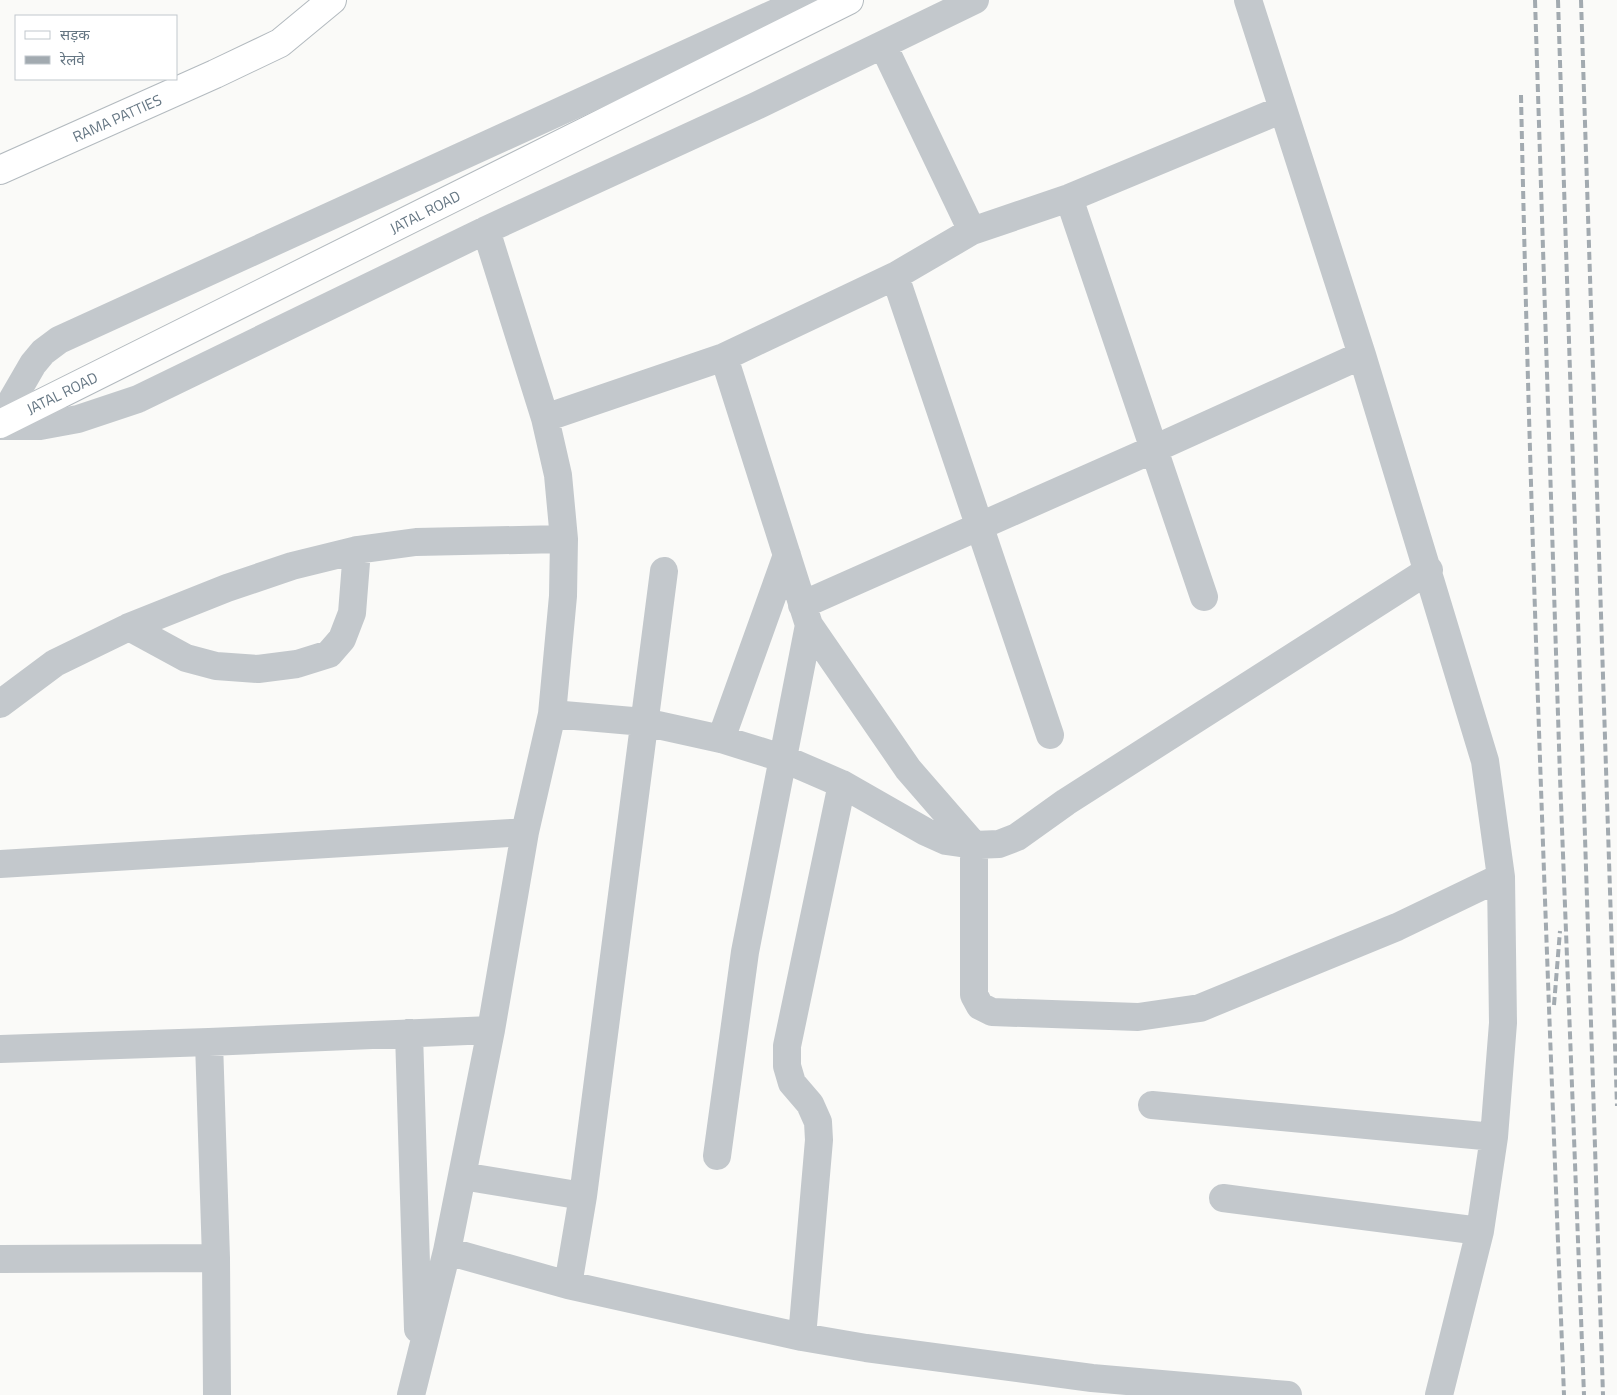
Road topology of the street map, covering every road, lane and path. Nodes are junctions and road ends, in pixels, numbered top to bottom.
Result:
1 (332, 0) edge
2 (804, 0) edge
3 (849, 0) edge
4 (976, 0) edge
5 (1248, 0) edge
6 (883, 45) junction
7 (1283, 109) junction
8 (0, 170) edge
9 (1069, 198) junction
10 (486, 230) junction
11 (972, 232) junction
12 (895, 276) junction
13 (1362, 354) junction
14 (724, 357) junction
15 (545, 418) junction
16 (0, 424) edge
17 (1154, 449) junction
18 (979, 527) junction
19 (564, 539) junction
20 (357, 550) junction
21 (786, 555) junction
22 (1429, 570) junction
23 (664, 571) dead end
24 (1204, 597) dead end
25 (805, 615) junction
26 (129, 627) junction
27 (0, 704) edge
28 (552, 714) junction
29 (644, 722) junction
30 (1050, 736) dead end
31 (721, 740) junction
32 (782, 758) junction
33 (842, 784) junction
34 (525, 832) junction
35 (974, 845) junction
36 (0, 864) edge
37 (1501, 877) junction
38 (491, 1030) junction
39 (409, 1033) junction
40 (209, 1042) junction
41 (0, 1048) edge
42 (1152, 1105) dead end
43 (1494, 1137) junction
44 (717, 1156) dead end
45 (462, 1176) junction
46 (583, 1196) junction
47 (1223, 1198) dead end
48 (1480, 1231) junction
49 (447, 1251) junction
50 (216, 1258) junction
51 (0, 1259) edge
52 (568, 1286) junction
53 (802, 1337) junction
54 (420, 1362) junction
55 (216, 1395) edge
56 (411, 1395) edge
57 (1288, 1395) edge
58 (1439, 1395) edge

1 - 8 main road, RAMA PATTIES
2 - 16 street
3 - 16 main road, JATAL ROAD
4 - 6 street
5 - 7 street
6 - 10 street
6 - 11 street
7 - 9 street
7 - 13 street
9 - 11 street
9 - 17 street
10 - 15 street
10 - 16 street
11 - 12 street
12 - 14 street
12 - 18 street
13 - 17 street
13 - 22 street
14 - 15 street
14 - 21 street
15 - 19 street
17 - 18 street
17 - 24 street
18 - 25 street
18 - 30 street
19 - 20 street
19 - 28 street
20 - 26 street
20 - 26 street
21 - 25 street
21 - 31 street
22 - 35 street
22 - 37 street
23 - 29 street
25 - 32 street
25 - 35 street
26 - 27 street
28 - 29 street
28 - 34 street
29 - 31 street
29 - 46 street
31 - 32 street
32 - 33 street
32 - 44 street
33 - 35 street
33 - 53 street
34 - 36 street
34 - 38 street
35 - 37 street
37 - 43 street
38 - 39 street
38 - 45 street
39 - 40 street
39 - 54 street
40 - 41 street
40 - 50 street
42 - 43 street
43 - 48 street
45 - 46 street
45 - 49 street
46 - 52 street
47 - 48 street
48 - 58 street
49 - 52 street
49 - 54 street
50 - 51 street
50 - 55 street
52 - 53 street
53 - 57 street
54 - 56 street

